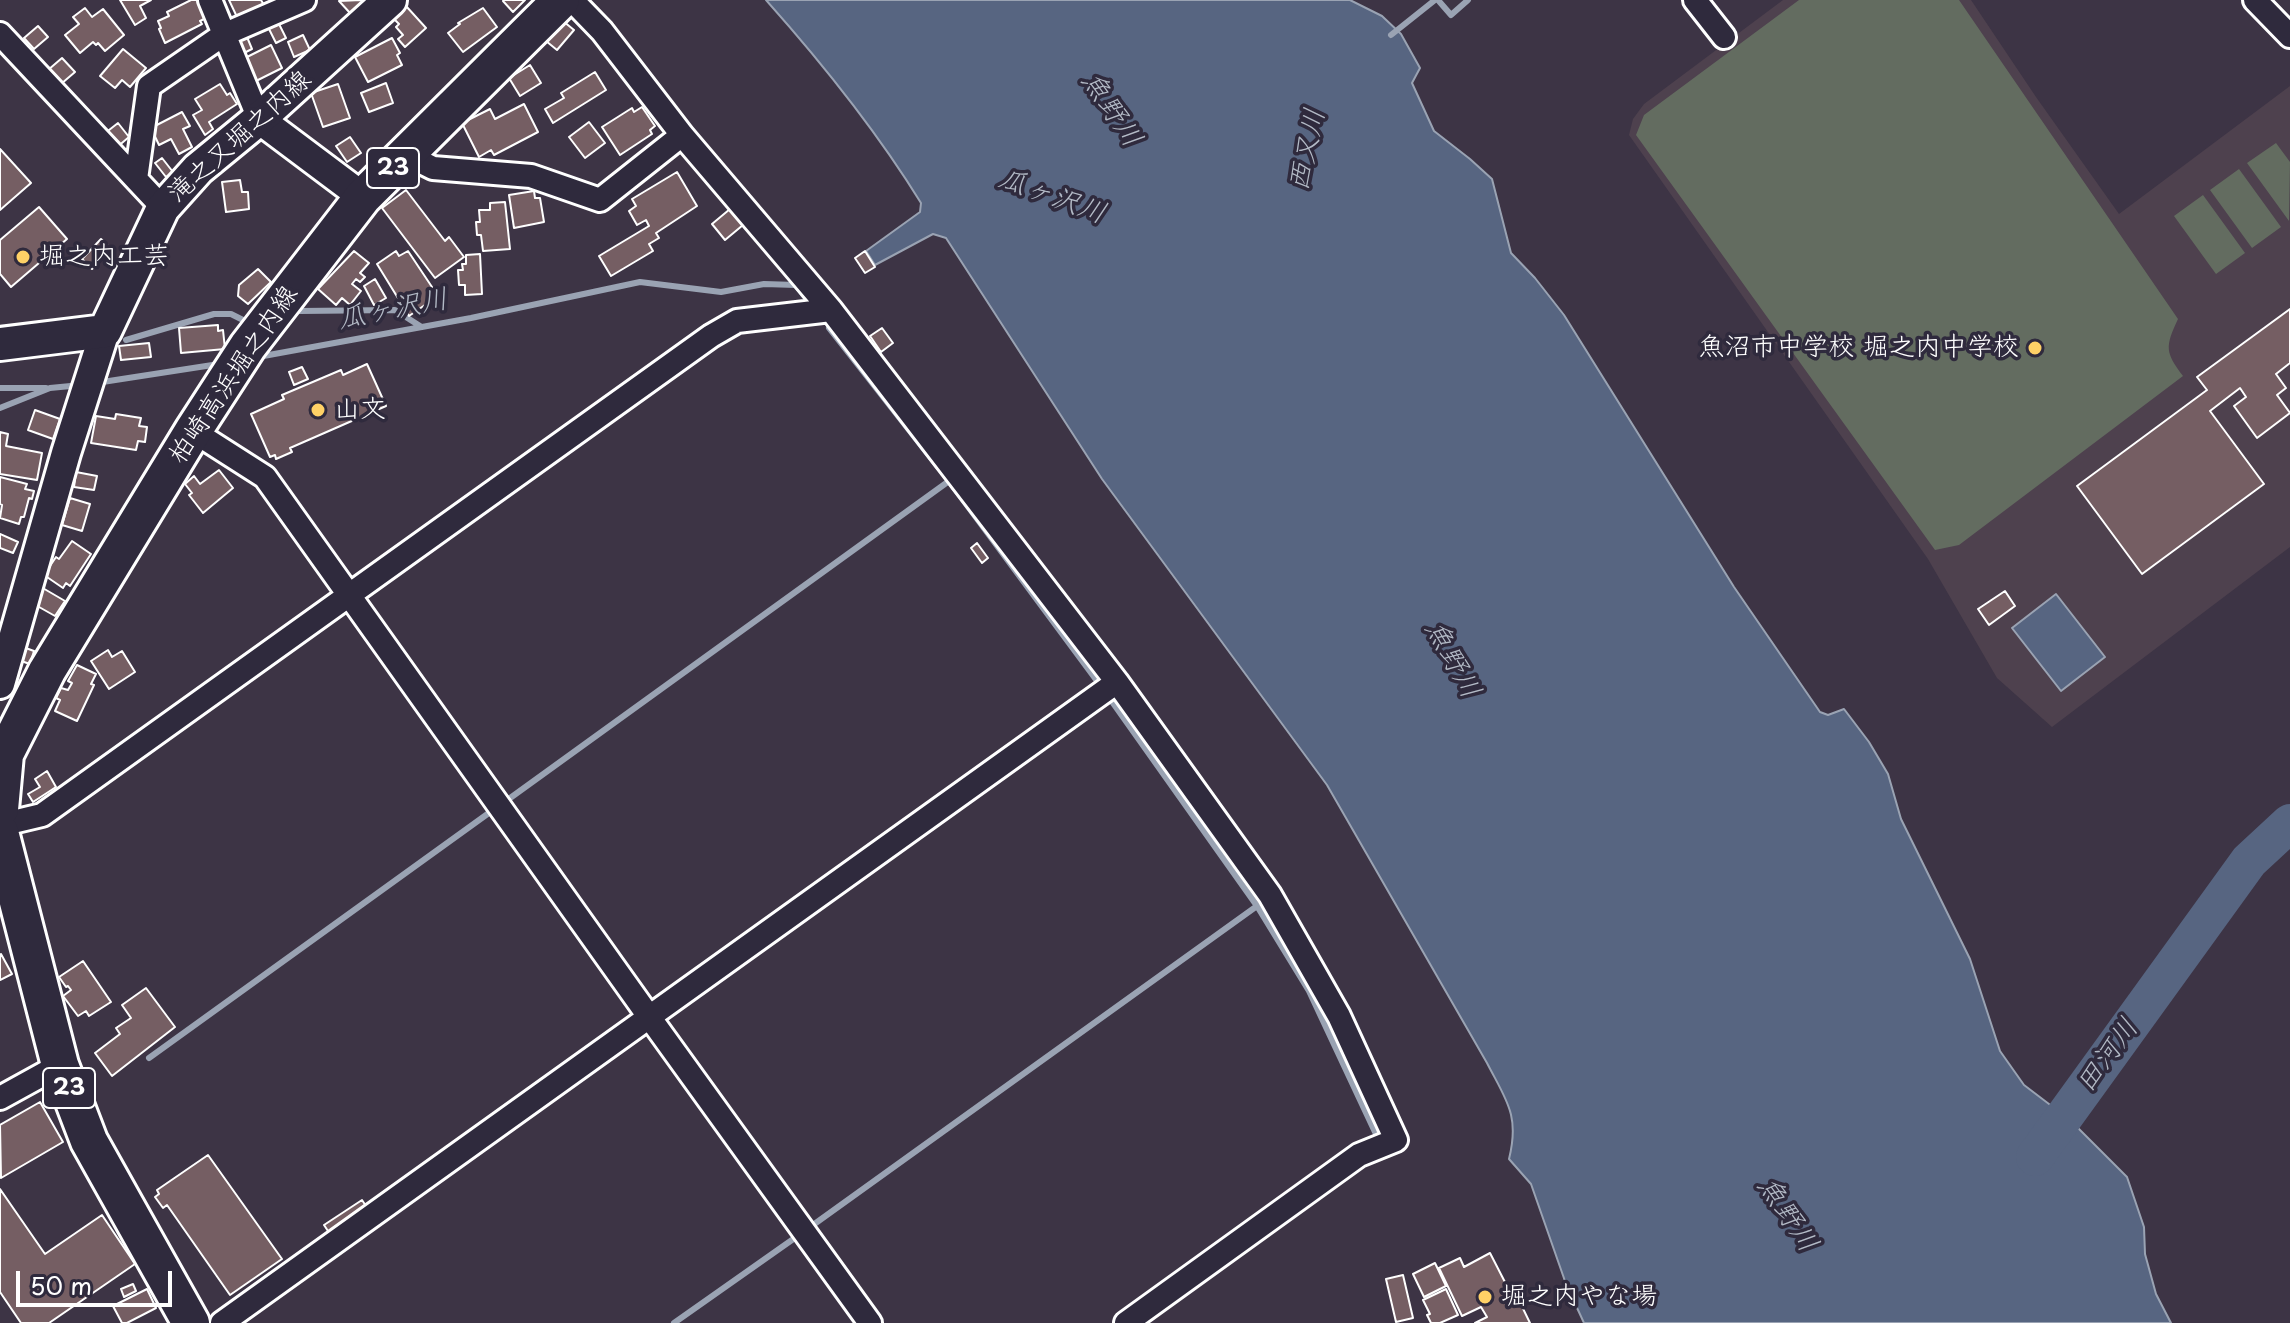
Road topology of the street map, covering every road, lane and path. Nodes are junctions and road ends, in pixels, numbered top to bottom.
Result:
1 (210, 0) edge
2 (304, 0) edge
3 (390, 0) edge
4 (1695, 0) edge
5 (2255, 0) edge
6 (563, 2) edge
7 (0, 34) edge
8 (223, 35) junction
9 (2290, 36) edge
10 (1724, 37) dead end
11 (259, 119) junction
12 (682, 135) junction
13 (407, 155) junction
14 (136, 179) junction
15 (363, 197) junction
16 (163, 208) junction
17 (831, 310) junction
18 (105, 331) junction
19 (0, 344) edge
20 (193, 431) junction
21 (350, 596) junction
22 (1117, 682) junction
23 (0, 684) edge
24 (0, 809) edge
25 (0, 825) edge
26 (0, 832) edge
27 (650, 1018) junction
28 (60, 1065) junction
29 (0, 1098) edge
30 (191, 1323) edge
31 (222, 1323) edge
32 (870, 1323) edge
33 (1126, 1323) edge

1 - 8 street
2 - 8 street
3 - 11 main road, 滝之又堀之内線
4 - 10 street
5 - 9 street
6 - 12 street
6 - 13 main road, 柏崎高浜堀之内線 / 23
7 - 14 street
8 - 11 street
8 - 14 street
11 - 15 street
11 - 16 main road, 滝之又堀之内線
12 - 13 street
12 - 17 street
13 - 15 main road, 柏崎高浜堀之内線 / 23
14 - 16 street
15 - 20 main road, 柏崎高浜堀之内線 / 23
16 - 18 main road, 滝之又堀之内線
17 - 21 street
17 - 22 street
18 - 19 main road
18 - 23 street
20 - 21 street
20 - 24 main road, 柏崎高浜堀之内線 / 23
21 - 25 street
21 - 27 street
22 - 27 street
22 - 33 street
26 - 28 main road, 23
27 - 31 street
27 - 32 street
28 - 29 street
28 - 30 main road, 23

